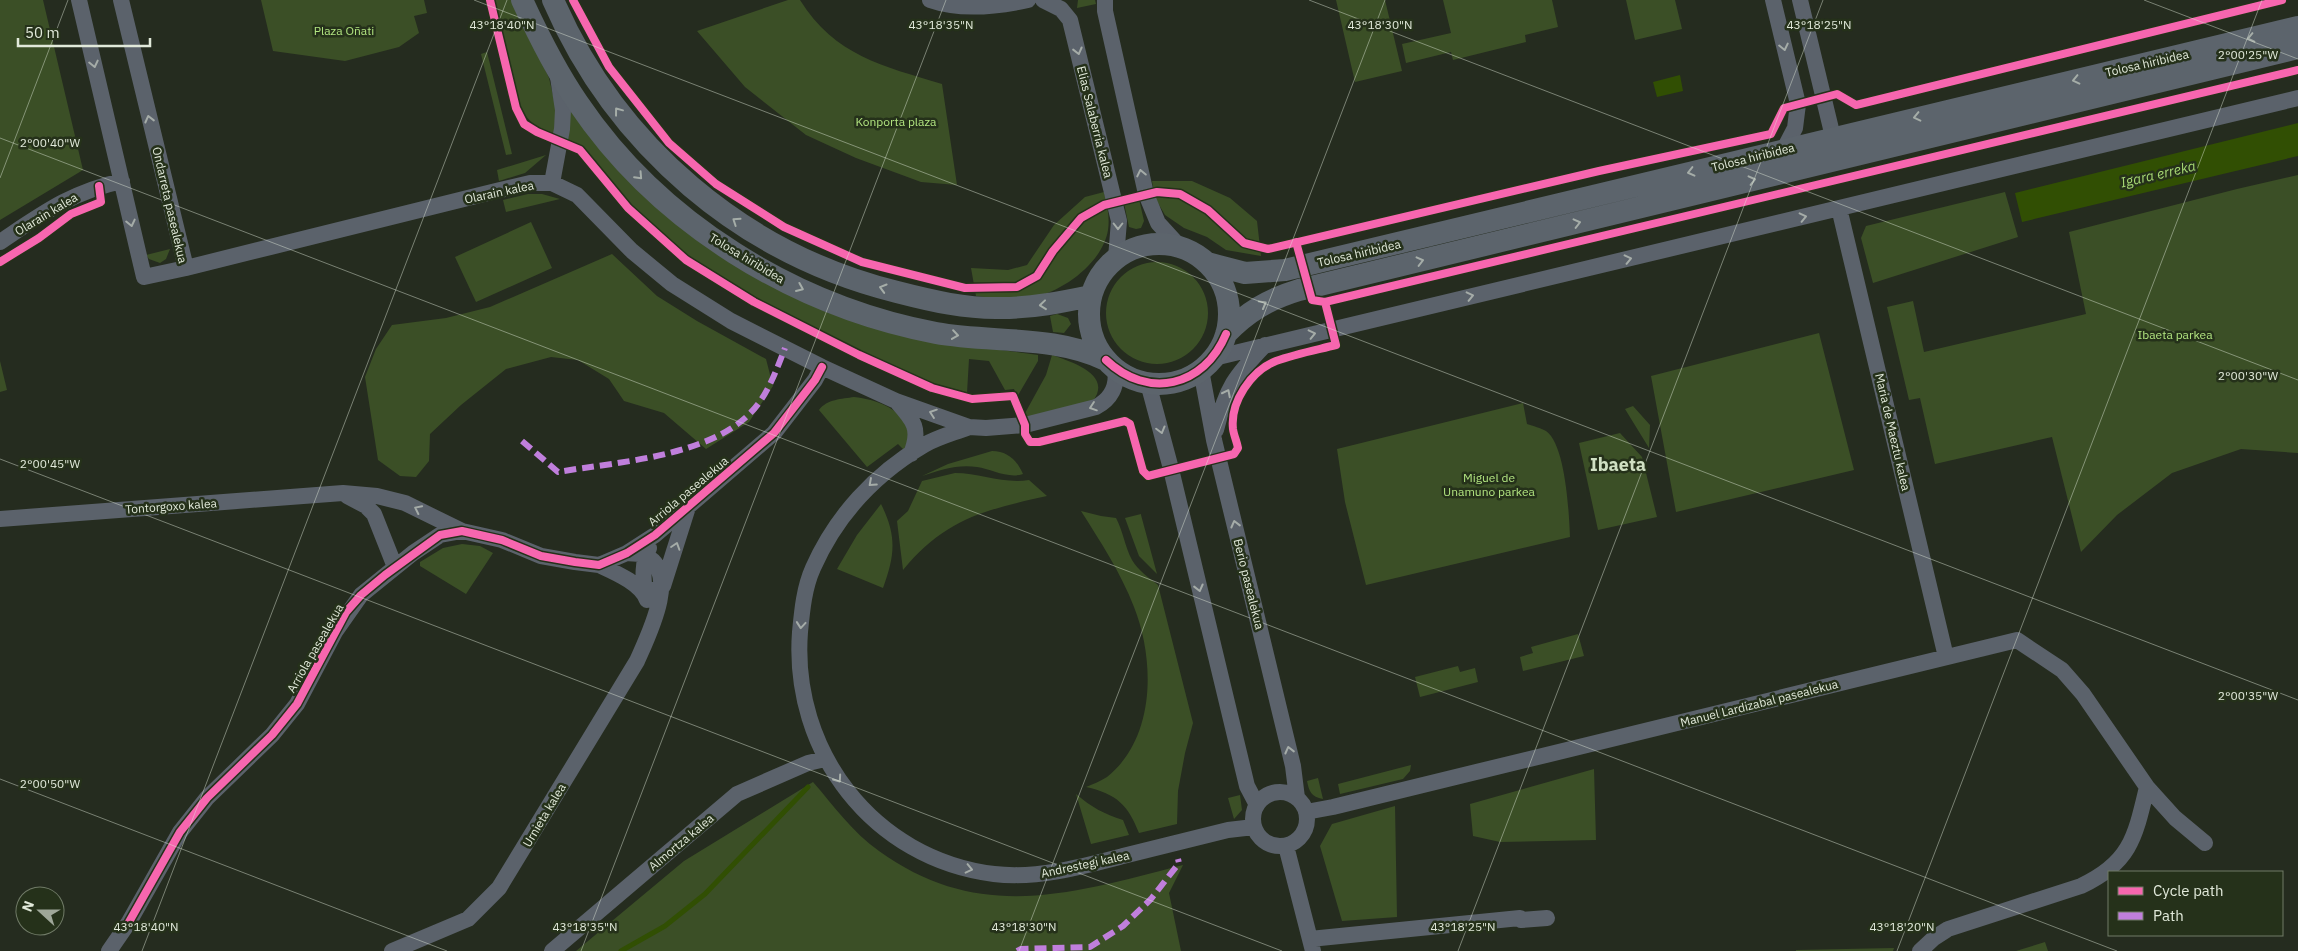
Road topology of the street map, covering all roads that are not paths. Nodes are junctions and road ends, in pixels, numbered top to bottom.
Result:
1 (79, 0) edge
2 (121, 0) edge
3 (522, 0) edge
4 (553, 0) edge
5 (930, 0) edge
6 (1028, 0) edge
7 (1043, 0) edge
8 (1072, 0) edge
9 (1105, 0) edge
10 (1773, 0) edge
11 (1800, 0) edge
12 (1070, 20) junction
13 (2298, 27) edge
14 (2298, 48) edge
15 (556, 68) junction
16 (2298, 98) edge
17 (1833, 137) junction
18 (1784, 149) junction
19 (122, 181) junction
20 (552, 183) junction
21 (1839, 208) junction
22 (0, 242) edge
23 (1178, 246) junction
24 (1116, 258) junction
25 (1207, 263) junction
26 (186, 268) junction
27 (1091, 296) junction
28 (1226, 334) junction
29 (1265, 346) junction
30 (1207, 364) junction
31 (1111, 365) junction
32 (822, 367) junction
33 (1148, 383) junction
34 (896, 401) junction
35 (969, 427) junction
36 (1214, 440) junction
37 (911, 454) junction
38 (342, 494) junction
39 (689, 506) junction
40 (0, 519) edge
41 (462, 531) junction
42 (655, 535) junction
43 (627, 553) junction
44 (645, 555) junction
45 (599, 565) junction
46 (395, 567) junction
47 (663, 586) junction
48 (645, 593) junction
49 (650, 632) junction
50 (1946, 656) junction
51 (825, 759) junction
52 (2147, 787) junction
53 (1297, 798) junction
54 (1256, 805) junction
55 (1306, 812) junction
56 (1254, 827) junction
57 (2205, 843) dead end
58 (1286, 846) junction
59 (1547, 918) dead end
60 (1311, 945) edge
61 (109, 951) edge
62 (392, 951) edge
63 (552, 951) edge
64 (1920, 951) edge

1 -> 19 street, Ondarreta pasealekua
26 -> 2 street, Ondarreta pasealekua
3 - 15 main road, Tolosa hiribidea
27 -> 4 main road, Tolosa hiribidea
5 - 6 street
7 - 12 street
8 - 12 street, Elias Salaberria kalea
23 -> 9 street
10 -> 18 street
11 - 17 street
12 -> 24 street, Elias Salaberria kalea
13 -> 17 main road, Tolosa hiribidea
28 -> 14 main road, Tolosa hiribidea
15 - 20 street
15 -> 31 main road, Tolosa hiribidea
16 - 21 street
17 - 18 main road, Tolosa hiribidea
18 -> 25 main road, Tolosa hiribidea
19 - 22 street, Olarain kalea
19 -> 26 street, Ondarreta pasealekua
20 - 26 street, Olarain kalea
20 - 32 street, Olarain kalea
29 -> 21 street
21 - 50 street, Maria de Maeztu kalea
23 - 24 main road
23 - 25 main road
24 - 27 main road
25 - 28 main road
27 - 31 main road
28 - 30 main road
29 - 30 street
36 -> 29 street
30 - 33 main road
30 - 36 street, Berio pasealekua
31 - 33 main road
31 -> 35 street
32 - 34 street, Olarain kalea
32 - 39 street, Arriola pasealekua
33 -> 54 street
35 -> 34 street, Olarain kalea
34 - 37 street
35 - 37 street, Andrestegi kalea
53 -> 36 street, Berio pasealekua
37 -> 51 street, Andrestegi kalea
38 - 40 street, Tontorgoxo kalea
41 -> 38 street, Tontorgoxo kalea
38 - 46 street
39 - 42 street, Arriola pasealekua
47 -> 39 street, Urnieta kalea
41 - 45 street, Arriola pasealekua
41 - 46 street, Arriola pasealekua
42 - 43 street, Arriola pasealekua
42 - 44 street
43 - 44 street
43 - 45 street, Arriola pasealekua
44 - 47 street
44 - 48 street
45 - 48 street
46 - 61 street, Arriola pasealekua
47 - 48 street
47 - 49 street, Urnieta kalea
48 - 49 street
49 - 62 street, Urnieta kalea
50 - 52 street, Manuel Lardizabal pasealekua
50 - 55 street, Manuel Lardizabal pasealekua
51 -> 56 street, Andrestegi kalea
51 - 63 street, Almortza kalea
52 - 57 street, Manuel Lardizabal pasealekua
52 - 64 street
53 - 54 street
53 - 55 street
54 - 56 street
55 - 58 street
56 - 58 street
58 - 60 street
59 - 60 street

